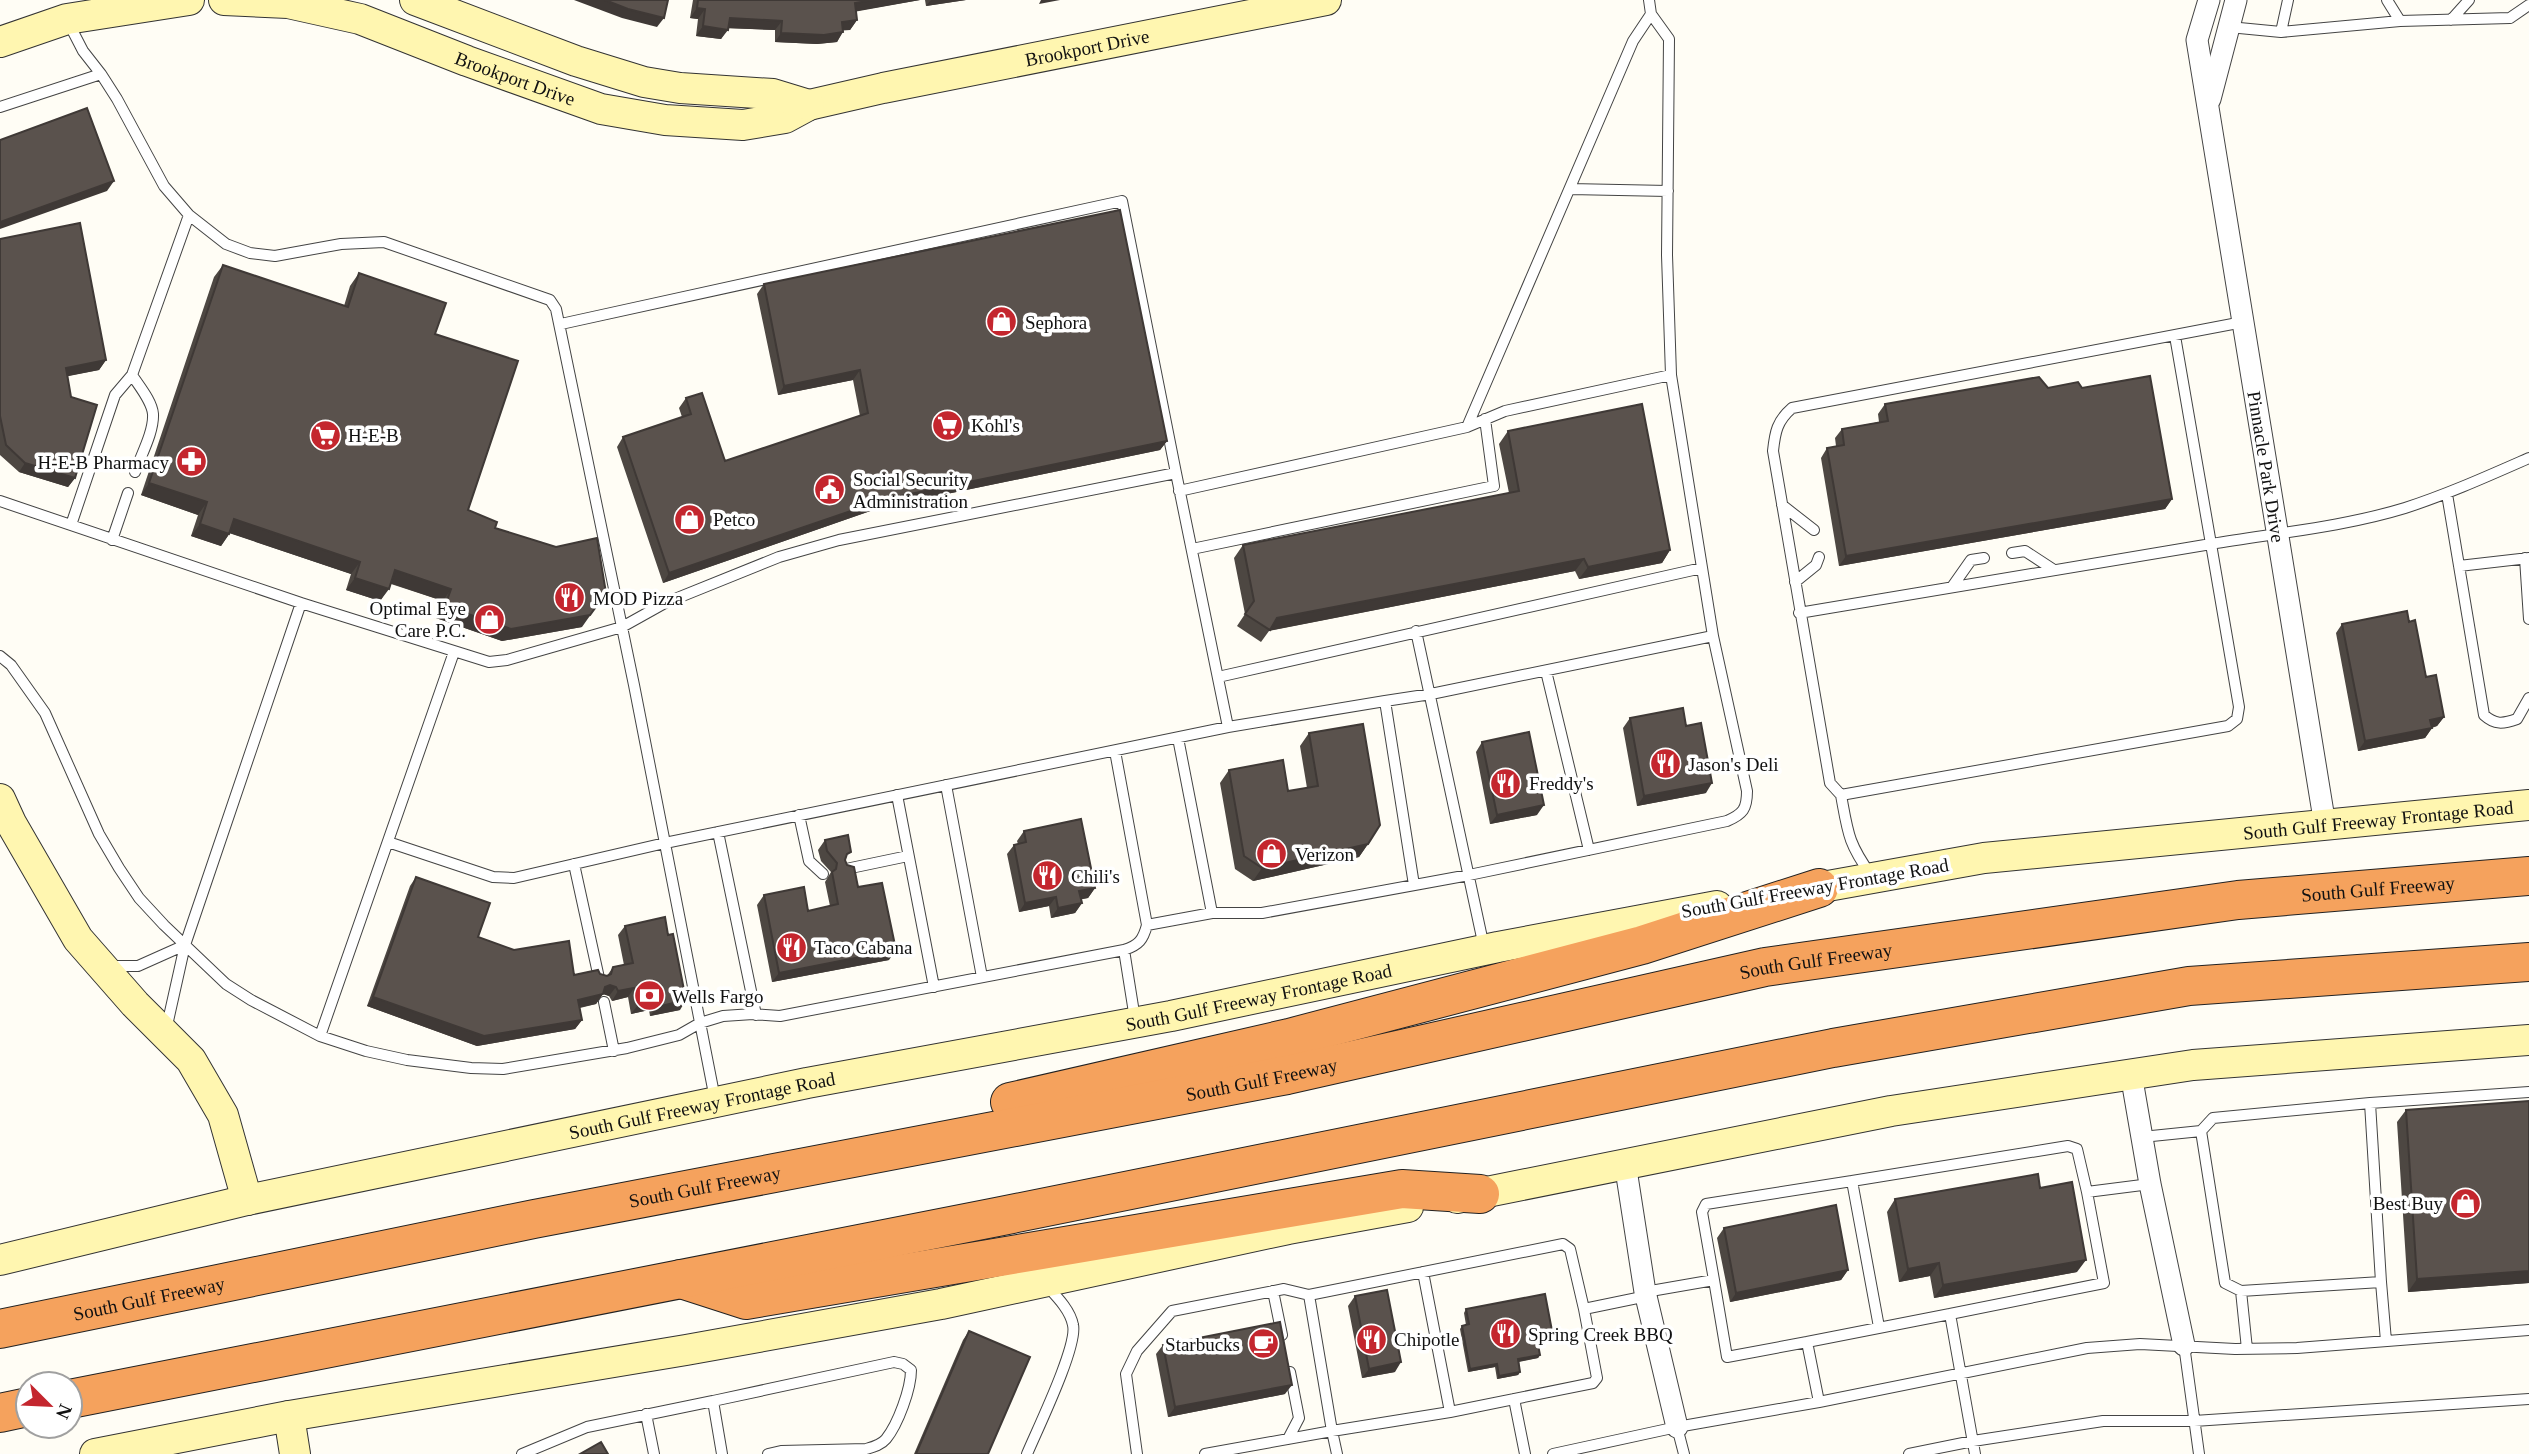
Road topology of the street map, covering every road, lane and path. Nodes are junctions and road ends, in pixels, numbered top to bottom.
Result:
1 (189, 0) edge
2 (223, 0) edge
3 (415, 0) edge
4 (1326, 0) edge
5 (1649, 0) edge
6 (2209, 0) edge
7 (2236, 0) edge
8 (2288, 0) edge
9 (2387, 0) edge
10 (2469, 0) edge
11 (2529, 5) edge
12 (63, 10) edge
13 (1651, 14) junction
14 (2451, 20) junction
15 (2400, 21) junction
16 (2230, 27) junction
17 (2281, 32) junction
18 (0, 42) edge
19 (101, 74) junction
20 (808, 105) junction
21 (0, 107) edge
22 (2208, 107) junction
23 (1570, 189) junction
24 (1668, 191) junction
25 (189, 215) junction
26 (2243, 322) junction
27 (561, 324) junction
28 (2175, 336) junction
29 (132, 375) junction
30 (1671, 375) junction
31 (1485, 419) junction
32 (1467, 427) junction
33 (2529, 458) edge
34 (135, 472) dead end
35 (1176, 472) junction
36 (1180, 491) junction
37 (128, 493) dead end
38 (2447, 494) junction
39 (0, 501) edge
40 (1782, 505) junction
41 (71, 525) junction
42 (1814, 530) dead end
43 (2278, 533) junction
44 (112, 540) junction
45 (2211, 544) junction
46 (1192, 549) junction
47 (2012, 553) dead end
48 (1819, 557) dead end
49 (1984, 558) dead end
50 (2527, 558) edge
51 (2459, 566) junction
52 (1702, 568) junction
53 (2054, 570) junction
54 (1795, 582) junction
55 (1952, 587) junction
56 (302, 603) junction
57 (1800, 613) junction
58 (2529, 618) edge
59 (622, 627) junction
60 (1416, 631) junction
61 (1713, 636) junction
62 (454, 652) junction
63 (0, 656) edge
64 (1546, 671) junction
65 (1218, 677) junction
66 (1431, 694) junction
67 (2529, 698) edge
68 (1385, 701) junction
69 (1228, 727) junction
70 (1178, 737) junction
71 (1115, 751) junction
72 (946, 785) junction
73 (1841, 794) junction
74 (897, 795) junction
75 (0, 799) edge
76 (2529, 806) edge
77 (799, 816) junction
78 (2325, 825) junction
79 (718, 832) junction
80 (388, 842) junction
81 (665, 843) junction
82 (1589, 850) junction
83 (908, 856) junction
84 (574, 864) junction
85 (846, 869) edge
86 (823, 874) dead end
87 (1469, 876) junction
88 (2529, 876) edge
89 (1873, 878) junction
90 (1415, 885) junction
91 (1819, 888) junction
92 (1212, 913) junction
93 (1147, 925) junction
94 (185, 945) junction
95 (1484, 949) junction
96 (1124, 950) junction
97 (2529, 962) edge
98 (100, 963) junction
99 (982, 977) junction
100 (599, 978) edge
101 (934, 987) junction
102 (604, 1002) edge
103 (756, 1015) junction
104 (1136, 1022) junction
105 (700, 1023) junction
106 (165, 1033) junction
107 (320, 1036) junction
108 (2529, 1040) edge
109 (614, 1051) junction
110 (2131, 1074) junction
111 (2529, 1091) edge
112 (716, 1102) junction
113 (2370, 1103) junction
114 (2201, 1131) junction
115 (2142, 1137) junction
116 (1625, 1163) junction
117 (1852, 1181) junction
118 (716, 1184) junction
119 (2150, 1184) junction
120 (2087, 1192) junction
121 (1480, 1194) junction
122 (247, 1200) junction
123 (0, 1260) edge
124 (1423, 1272) junction
125 (680, 1278) junction
126 (1714, 1280) junction
127 (1043, 1282) junction
128 (2381, 1282) junction
129 (1273, 1291) junction
130 (2241, 1291) junction
131 (1309, 1295) junction
132 (1646, 1295) junction
133 (1584, 1308) junction
134 (1950, 1314) junction
135 (1879, 1327) junction
136 (0, 1329) edge
137 (2529, 1330) edge
138 (2386, 1341) junction
139 (1283, 1342) edge
140 (1807, 1342) junction
141 (2184, 1345) junction
142 (2247, 1349) junction
143 (1286, 1354) edge
144 (1960, 1374) junction
145 (84, 1396) edge
146 (1514, 1399) junction
147 (2529, 1399) edge
148 (713, 1401) junction
149 (1819, 1402) junction
150 (1450, 1412) junction
151 (646, 1414) junction
152 (289, 1416) junction
153 (2193, 1421) junction
154 (1677, 1427) junction
155 (1332, 1431) junction
156 (1288, 1439) junction
157 (1973, 1441) junction
158 (529, 1452) edge
159 (95, 1454) edge
160 (295, 1454) edge
161 (654, 1454) edge
162 (722, 1454) edge
163 (768, 1454) edge
164 (1027, 1454) edge
165 (1137, 1454) edge
166 (1205, 1454) edge
167 (1337, 1454) edge
168 (1525, 1454) edge
169 (1553, 1454) edge
170 (1684, 1454) edge
171 (1909, 1454) edge
172 (1975, 1454) edge
173 (2199, 1454) edge

1 - 12 main road
2 - 20 main road, Brookport Drive
3 - 20 main road, Brookport Drive
4 - 20 main road, Brookport Drive
5 - 13 lane
6 - 22 street, Pinnacle Park Drive
7 - 16 street, Pinnacle Park Drive
8 - 17 lane
9 - 15 lane
10 - 14 lane
11 - 14 lane
12 - 18 main road
12 - 19 lane
13 - 23 lane
13 - 24 lane
14 - 15 lane
15 - 17 lane
16 - 17 lane
16 - 22 street, Pinnacle Park Drive
19 - 21 lane
19 - 25 lane
22 - 26 street, Pinnacle Park Drive
23 - 24 lane
23 - 32 lane
24 - 30 lane
25 - 27 lane
25 - 29 lane
26 - 28 lane
26 - 43 street, Pinnacle Park Drive
27 - 35 lane
27 - 59 lane
28 - 40 lane
28 - 45 lane
29 - 34 lane
29 - 41 lane
30 - 31 lane
30 - 52 lane
31 - 32 lane
31 - 46 lane
32 - 36 lane
33 - 38 lane
35 - 36 lane
35 - 59 lane
36 - 46 lane
37 - 44 lane
38 - 43 lane
38 - 51 lane
39 - 41 lane
40 - 42 lane
40 - 54 lane
41 - 44 lane
43 - 45 lane
43 - 78 street, Pinnacle Park Drive
44 - 56 lane
45 - 53 lane
45 - 73 lane
46 - 65 lane
47 - 53 lane
48 - 54 lane
49 - 55 lane
50 - 51 lane
50 - 58 lane
51 - 67 lane
52 - 60 lane
52 - 61 lane
53 - 55 lane
54 - 57 lane
55 - 57 lane
56 - 62 lane
56 - 94 lane
57 - 73 lane
59 - 62 lane
59 - 81 lane
60 - 65 lane
60 - 66 lane
61 - 64 lane
61 - 82 lane
62 - 80 lane
63 - 94 lane
64 - 66 lane
64 - 82 lane
65 - 69 lane
66 - 68 lane
66 - 87 lane
68 - 69 lane
68 - 90 lane
69 - 70 lane
70 - 71 lane
70 - 92 lane
71 - 72 lane
71 - 93 lane
72 - 74 lane
72 - 99 lane
73 - 89 lane
74 - 77 lane
74 - 83 lane
75 - 98 main road
76 - 78 main road, South Gulf Freeway Frontage Road
77 - 79 lane
77 - 86 lane
78 - 89 main road, South Gulf Freeway Frontage Road
79 - 81 lane
79 - 103 lane
80 - 84 lane
80 - 107 lane
81 - 84 lane
81 - 105 lane
82 - 87 lane
83 - 85 lane
83 - 101 lane
84 - 100 lane
87 - 90 lane
87 - 95 lane
88 - 118 highway, South Gulf Freeway
89 - 91 main road, South Gulf Freeway Frontage Road
90 - 92 lane
91 - 95 main road, South Gulf Freeway Frontage Road
91 - 118 highway
92 - 93 lane
93 - 96 lane
94 - 98 lane
94 - 106 lane
94 - 107 lane
95 - 104 main road, South Gulf Freeway Frontage Road
96 - 99 lane
96 - 104 lane
97 - 125 highway
98 - 106 main road
99 - 101 lane
101 - 103 lane
102 - 109 lane
103 - 105 lane
104 - 112 main road, South Gulf Freeway Frontage Road
105 - 109 lane
105 - 112 lane
106 - 122 main road
107 - 109 lane
108 - 110 main road
110 - 115 street
110 - 116 main road
111 - 113 lane
112 - 122 main road, South Gulf Freeway Frontage Road
113 - 114 lane
113 - 128 lane
114 - 115 lane
114 - 130 lane
115 - 119 street
116 - 121 main road
116 - 132 street
117 - 120 lane
117 - 126 lane
117 - 135 lane
118 - 136 highway, South Gulf Freeway
119 - 120 lane
119 - 141 street
120 - 134 lane
121 - 125 highway
121 - 127 main road
122 - 123 main road, South Gulf Freeway Frontage Road
124 - 131 lane
124 - 133 lane
124 - 150 lane
125 - 145 highway
126 - 132 lane
126 - 140 lane
127 - 152 main road
127 - 164 lane
128 - 130 lane
128 - 138 lane
129 - 131 lane
129 - 139 lane
129 - 165 lane
130 - 142 lane
131 - 155 lane
132 - 133 lane
132 - 154 street
133 - 146 lane
134 - 135 lane
134 - 144 lane
135 - 140 lane
137 - 138 lane
138 - 142 lane
140 - 149 lane
141 - 142 lane
141 - 144 lane
141 - 153 lane
143 - 156 lane
144 - 149 lane
144 - 157 lane
146 - 150 lane
146 - 168 lane
147 - 153 lane
148 - 151 lane
148 - 162 lane
148 - 163 lane
149 - 154 lane
150 - 155 lane
151 - 158 lane
151 - 161 lane
152 - 159 main road
152 - 160 main road
153 - 157 lane
153 - 173 lane
154 - 169 lane
154 - 170 lane
155 - 156 lane
155 - 167 lane
156 - 166 lane
157 - 171 lane
157 - 172 lane

